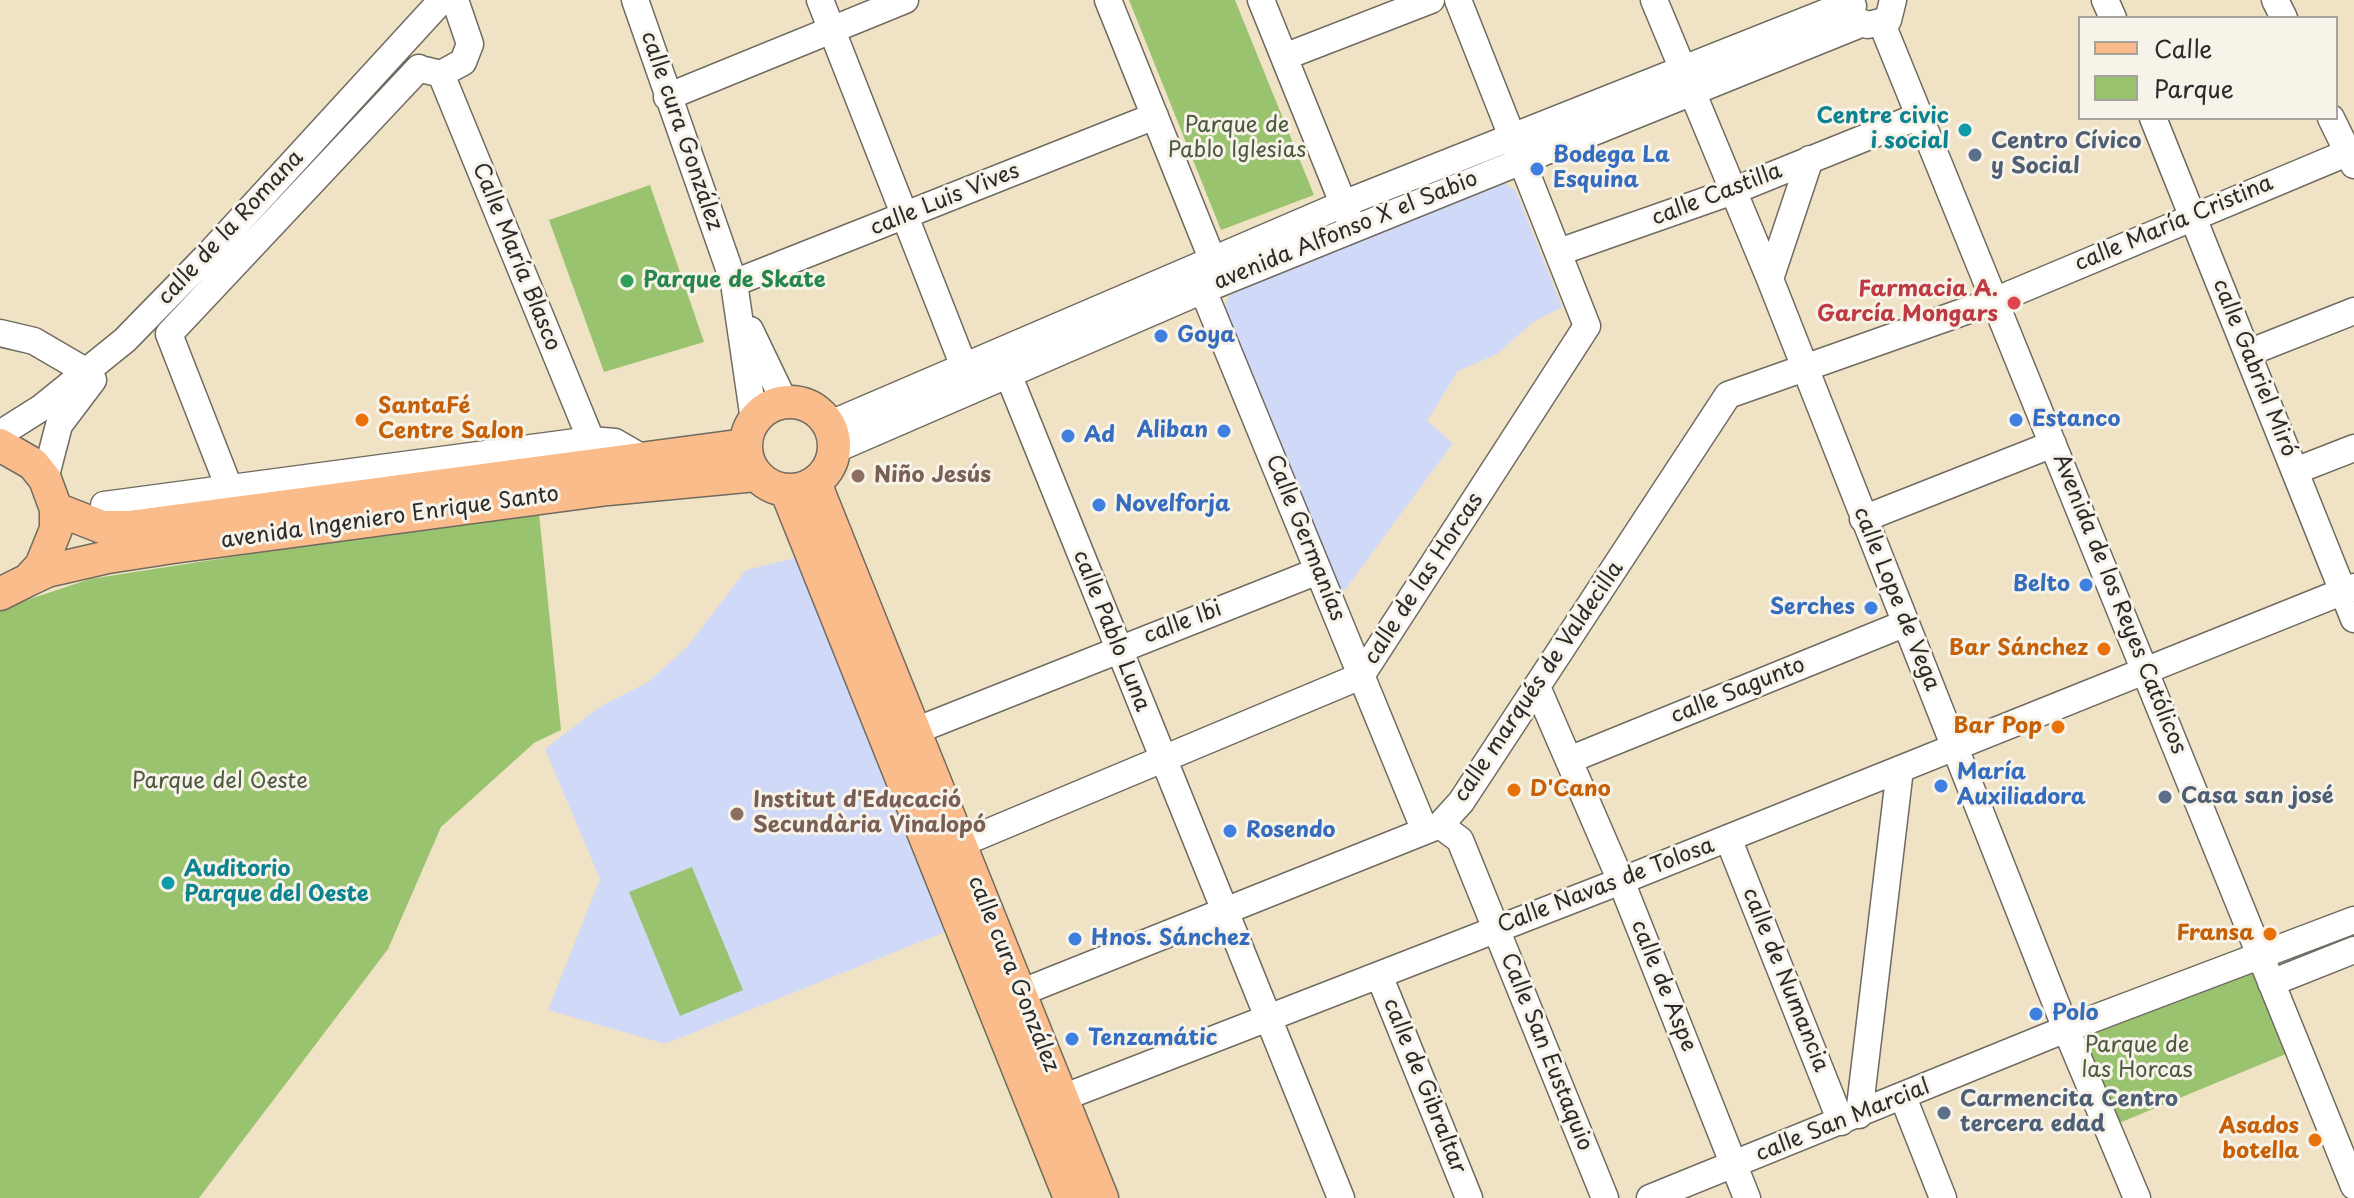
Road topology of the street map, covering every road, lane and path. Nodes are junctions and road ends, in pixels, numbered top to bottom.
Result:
1 (442, 0) edge
2 (455, 0) edge
3 (635, 0) edge
4 (820, 0) edge
5 (905, 0) edge
6 (1108, 0) edge
7 (1261, 0) edge
8 (1431, 0) edge
9 (1458, 0) edge
10 (1654, 0) edge
11 (1879, 9) edge
12 (832, 30) junction
13 (398, 48) junction
14 (1284, 57) junction
15 (430, 71) junction
16 (1687, 80) junction
17 (667, 97) junction
18 (1155, 116) junction
19 (1919, 116) junction
20 (2154, 120) edge
21 (2332, 120) edge
22 (1517, 149) junction
23 (2352, 156) edge
24 (1810, 159) junction
25 (1733, 191) junction
26 (1343, 204) junction
27 (2193, 214) junction
28 (905, 216) junction
29 (1353, 228) junction
30 (1559, 252) junction
31 (1212, 258) junction
32 (1770, 279) junction
33 (1213, 286) junction
34 (737, 296) junction
35 (1994, 301) junction
36 (2354, 311) edge
37 (145, 318) junction
38 (0, 333) edge
39 (169, 334) junction
40 (125, 340) junction
41 (2248, 353) junction
42 (1003, 363) junction
43 (1804, 367) junction
44 (87, 372) junction
45 (968, 378) junction
46 (785, 403) junction
47 (750, 432) junction
48 (0, 434) edge
49 (831, 438) junction
50 (591, 440) junction
51 (2053, 444) junction
52 (0, 445) edge
53 (2354, 448) edge
54 (646, 460) junction
55 (2295, 471) junction
56 (756, 475) junction
57 (45, 479) junction
58 (800, 487) junction
59 (230, 490) junction
60 (104, 505) dead end
61 (56, 509) junction
62 (1863, 519) junction
63 (1318, 571) junction
64 (14, 587) edge
65 (2348, 589) edge
66 (2354, 619) edge
67 (1906, 623) junction
68 (1118, 649) junction
69 (2148, 671) junction
70 (1361, 676) junction
71 (1537, 687) junction
72 (915, 731) junction
73 (1956, 747) junction
74 (1163, 760) junction
75 (1569, 760) junction
76 (1900, 769) junction
77 (1432, 828) junction
78 (1728, 838) junction
79 (960, 844) junction
80 (1621, 881) junction
81 (1224, 912) junction
82 (2354, 920) edge
83 (1497, 929) junction
84 (2354, 950) edge
85 (2261, 956) junction
86 (1379, 975) junction
87 (2271, 983) junction
88 (1020, 993) junction
89 (1268, 1018) junction
90 (2066, 1029) junction
91 (1903, 1097) junction
92 (1062, 1098) junction
93 (1850, 1118) junction
94 (1733, 1165) junction
95 (2354, 1186) edge
96 (1070, 1198) edge
97 (1102, 1198) edge
98 (1341, 1198) edge
99 (1469, 1198) edge
100 (1605, 1198) edge
101 (1650, 1198) edge
102 (1747, 1198) edge
103 (1943, 1198) edge
104 (2137, 1198) edge

1 - 13 street, calle de la Romana
2 - 15 street
3 - 17 street, calle cura González
4 - 12 street
5 - 12 street
6 - 18 street, Calle Germanías
7 - 14 street
8 - 14 street
9 - 22 street, calle de las Horcas
10 - 16 street, calle Lope de Vega
11 - 16 street, avenida Alfonso X el Sabio
11 - 19 street, Avenida de los Reyes Católicos
12 - 17 street
12 - 28 street
13 - 15 street
13 - 37 street, calle de la Romana
14 - 26 street
15 - 39 street
15 - 50 street, Calle María Blasco
16 - 22 street, avenida Alfonso X el Sabio
16 - 25 street, calle Lope de Vega
17 - 34 street, calle cura González
18 - 28 street, calle Luis Vives
18 - 31 street, Calle Germanías
19 - 24 street, calle Castilla
19 - 35 street, Avenida de los Reyes Católicos
20 - 27 street, calle Gabriel Miró
21 - 23 street
22 - 26 street, avenida Alfonso X el Sabio
22 - 29 street, avenida Alfonso X el Sabio
22 - 30 street, calle de las Horcas
23 - 27 street, calle María Cristina
24 - 25 street, calle Castilla
24 - 32 street
25 - 30 street, calle Castilla
25 - 32 street, calle Lope de Vega
26 - 29 street
26 - 31 street, avenida Alfonso X el Sabio
27 - 35 street, calle María Cristina
27 - 41 street, calle Gabriel Miró
28 - 34 street, calle Luis Vives
28 - 45 street
29 - 33 street, avenida Alfonso X el Sabio
30 - 70 street, calle de las Horcas
31 - 33 street, Calle Germanías
31 - 42 street, avenida Alfonso X el Sabio
32 - 43 street, calle Lope de Vega
33 - 42 street, avenida Alfonso X el Sabio
33 - 63 street, Calle Germanías
34 - 46 street, calle cura González
34 - 47 street, calle cura González
35 - 43 street, calle marqués de Valdecilla
35 - 51 street, Avenida de los Reyes Católicos
36 - 41 street
37 - 39 street
37 - 40 street, calle de la Romana
38 - 44 street
39 - 59 street
40 - 44 street, calle de la Romana
40 - 57 street
41 - 55 street, calle Gabriel Miró
42 - 45 street, avenida Alfonso X el Sabio
42 - 68 street, calle Pablo Luna
43 - 62 street, calle Lope de Vega
43 - 71 street, calle marqués de Valdecilla
44 - 48 street, calle de la Romana
45 - 49 street, avenida Alfonso X el Sabio
46 - 47 main road
46 - 49 main road
47 - 54 main road, avenida Ingeniero Enrique Santo
47 - 56 main road
49 - 58 main road
50 - 54 street
50 - 59 street
51 - 62 street
51 - 69 street, Avenida de los Reyes Católicos
52 - 57 main road
53 - 55 street
54 - 61 main road, avenida Ingeniero Enrique Santo
55 - 65 street, calle Gabriel Miró
56 - 58 main road
56 - 64 main road, avenida Ingeniero Enrique Santo
57 - 61 main road
58 - 72 main road, calle cura González
58 - 96 main road, calle cura González
59 - 60 street
61 - 64 main road
62 - 67 street, calle Lope de Vega
63 - 68 street, calle Ibi
63 - 70 street, Calle Germanías
65 - 66 street, calle Gabriel Miró
65 - 69 street, Calle Navas de Tolosa
67 - 73 street, calle Lope de Vega
67 - 75 street, calle Sagunto
68 - 72 street, calle Ibi
68 - 74 street, calle Pablo Luna
69 - 73 street, Calle Navas de Tolosa
69 - 85 street, Avenida de los Reyes Católicos
70 - 74 street, calle de las Horcas
70 - 77 street, Calle Germanías
71 - 75 street, calle de Aspe
71 - 77 street, calle marqués de Valdecilla
72 - 79 main road, calle cura González
73 - 76 street, Calle Navas de Tolosa
73 - 90 street, calle Lope de Vega
74 - 79 street, calle de las Horcas
74 - 81 street, calle Pablo Luna
75 - 80 street, calle de Aspe
76 - 78 street, Calle Navas de Tolosa
76 - 93 street
77 - 81 street, calle marqués de Valdecilla
77 - 83 street, Calle San Eustaquio
78 - 80 street, Calle Navas de Tolosa
78 - 93 street, calle de Numancia
79 - 88 main road, calle cura González
80 - 83 street, Calle Navas de Tolosa
80 - 94 street, calle de Aspe
81 - 88 street, calle marqués de Valdecilla
81 - 89 street, calle Pablo Luna
82 - 85 street, calle San Marcial
83 - 86 street, Calle Navas de Tolosa
83 - 100 street, Calle San Eustaquio
84 - 87 street
85 - 87 street, Avenida de los Reyes Católicos
85 - 90 street, calle San Marcial
86 - 89 street, Calle Navas de Tolosa
86 - 99 street, calle de Gibraltar
87 - 95 street, Avenida de los Reyes Católicos
88 - 92 main road, calle cura González
89 - 92 street, Calle Navas de Tolosa
89 - 98 street, calle Pablo Luna
90 - 91 street, calle San Marcial
90 - 104 street, calle Lope de Vega
91 - 93 street, calle San Marcial
91 - 103 street
92 - 97 main road, calle cura González
93 - 94 street, calle San Marcial
94 - 101 street, calle San Marcial
94 - 102 street, calle de Aspe

